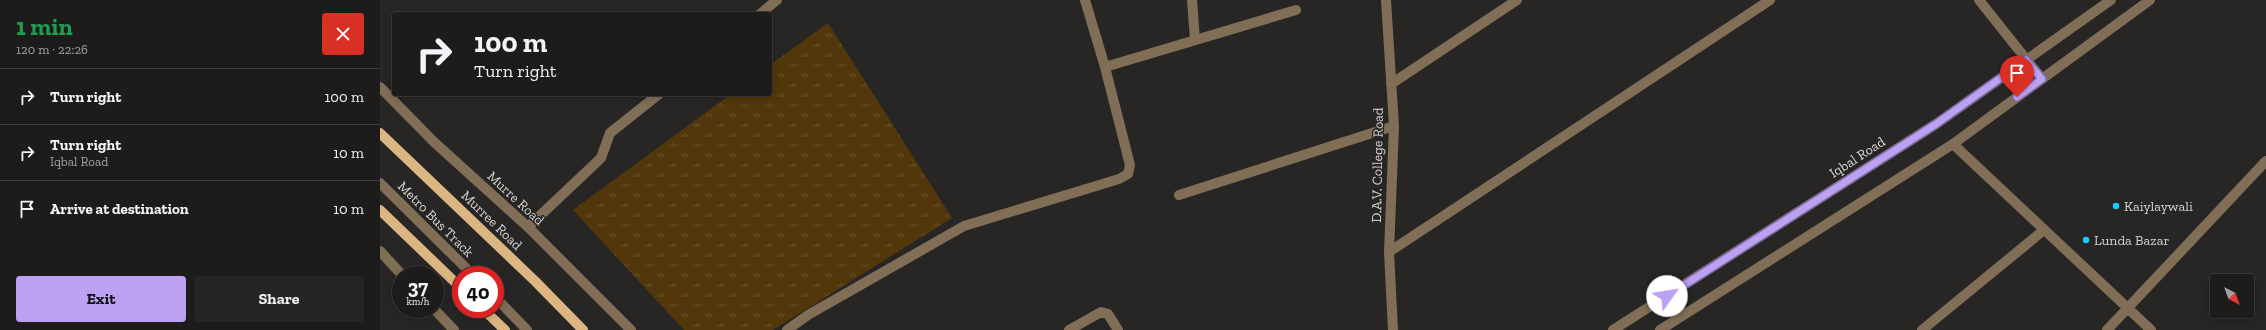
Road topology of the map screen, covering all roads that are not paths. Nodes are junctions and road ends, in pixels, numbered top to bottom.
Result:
1 (777, 0) edge
2 (1085, 0) edge
3 (1192, 0) edge
4 (1386, 0) edge
5 (1517, 0) edge
6 (1770, 0) edge
7 (1979, 0) edge
8 (2110, 0) edge
9 (2150, 0) edge
10 (1296, 10) dead end
11 (762, 12) edge
12 (1194, 40) junction
13 (2026, 60) junction
14 (1105, 67) junction
15 (2042, 79) junction
16 (1391, 84) junction
17 (380, 87) edge
18 (656, 96) edge
19 (1394, 126) junction
20 (380, 133) edge
21 (1953, 144) junction
22 (2266, 161) edge
23 (380, 183) edge
24 (1179, 195) dead end
25 (380, 210) edge
26 (528, 228) junction
27 (2044, 230) junction
28 (380, 251) edge
29 (1389, 252) junction
30 (394, 266) edge
31 (464, 266) edge
32 (452, 279) edge
33 (504, 306) edge
34 (2128, 309) junction
35 (443, 318) edge
36 (492, 318) edge
37 (454, 330) edge
38 (505, 330) edge
39 (527, 330) edge
40 (583, 330) edge
41 (631, 330) edge
42 (787, 330) edge
43 (1069, 330) edge
44 (1118, 330) edge
45 (1393, 330) edge
46 (1614, 330) edge
47 (1660, 330) edge
48 (1922, 330) edge
49 (2107, 330) edge
50 (2151, 330) edge

1 - 11 street
2 - 14 street
3 - 12 street
4 - 16 street, D.A.V. College Road
5 - 16 street
6 - 29 street
7 - 13 street
8 - 13 street, Iqbal Road
9 - 15 street
10 - 12 street
12 - 14 street
13 - 15 street
13 - 46 street, Iqbal Road
14 - 42 street
15 - 21 street
16 - 19 street, D.A.V. College Road
17 - 26 street, Murre Road
18 - 26 street
19 - 24 street
19 - 29 street, D.A.V. College Road
20 - 40 main road, Murree Road
21 - 27 street
21 - 47 street
22 - 34 street
23 - 31 street, Metro Bus Track
25 - 32 main road
26 - 41 street, Murre Road
27 - 34 street
27 - 48 street
28 - 30 street
29 - 45 street, D.A.V. College Road
33 - 39 street
34 - 49 street
34 - 50 street
35 - 37 street
36 - 38 main road
43 - 44 street

